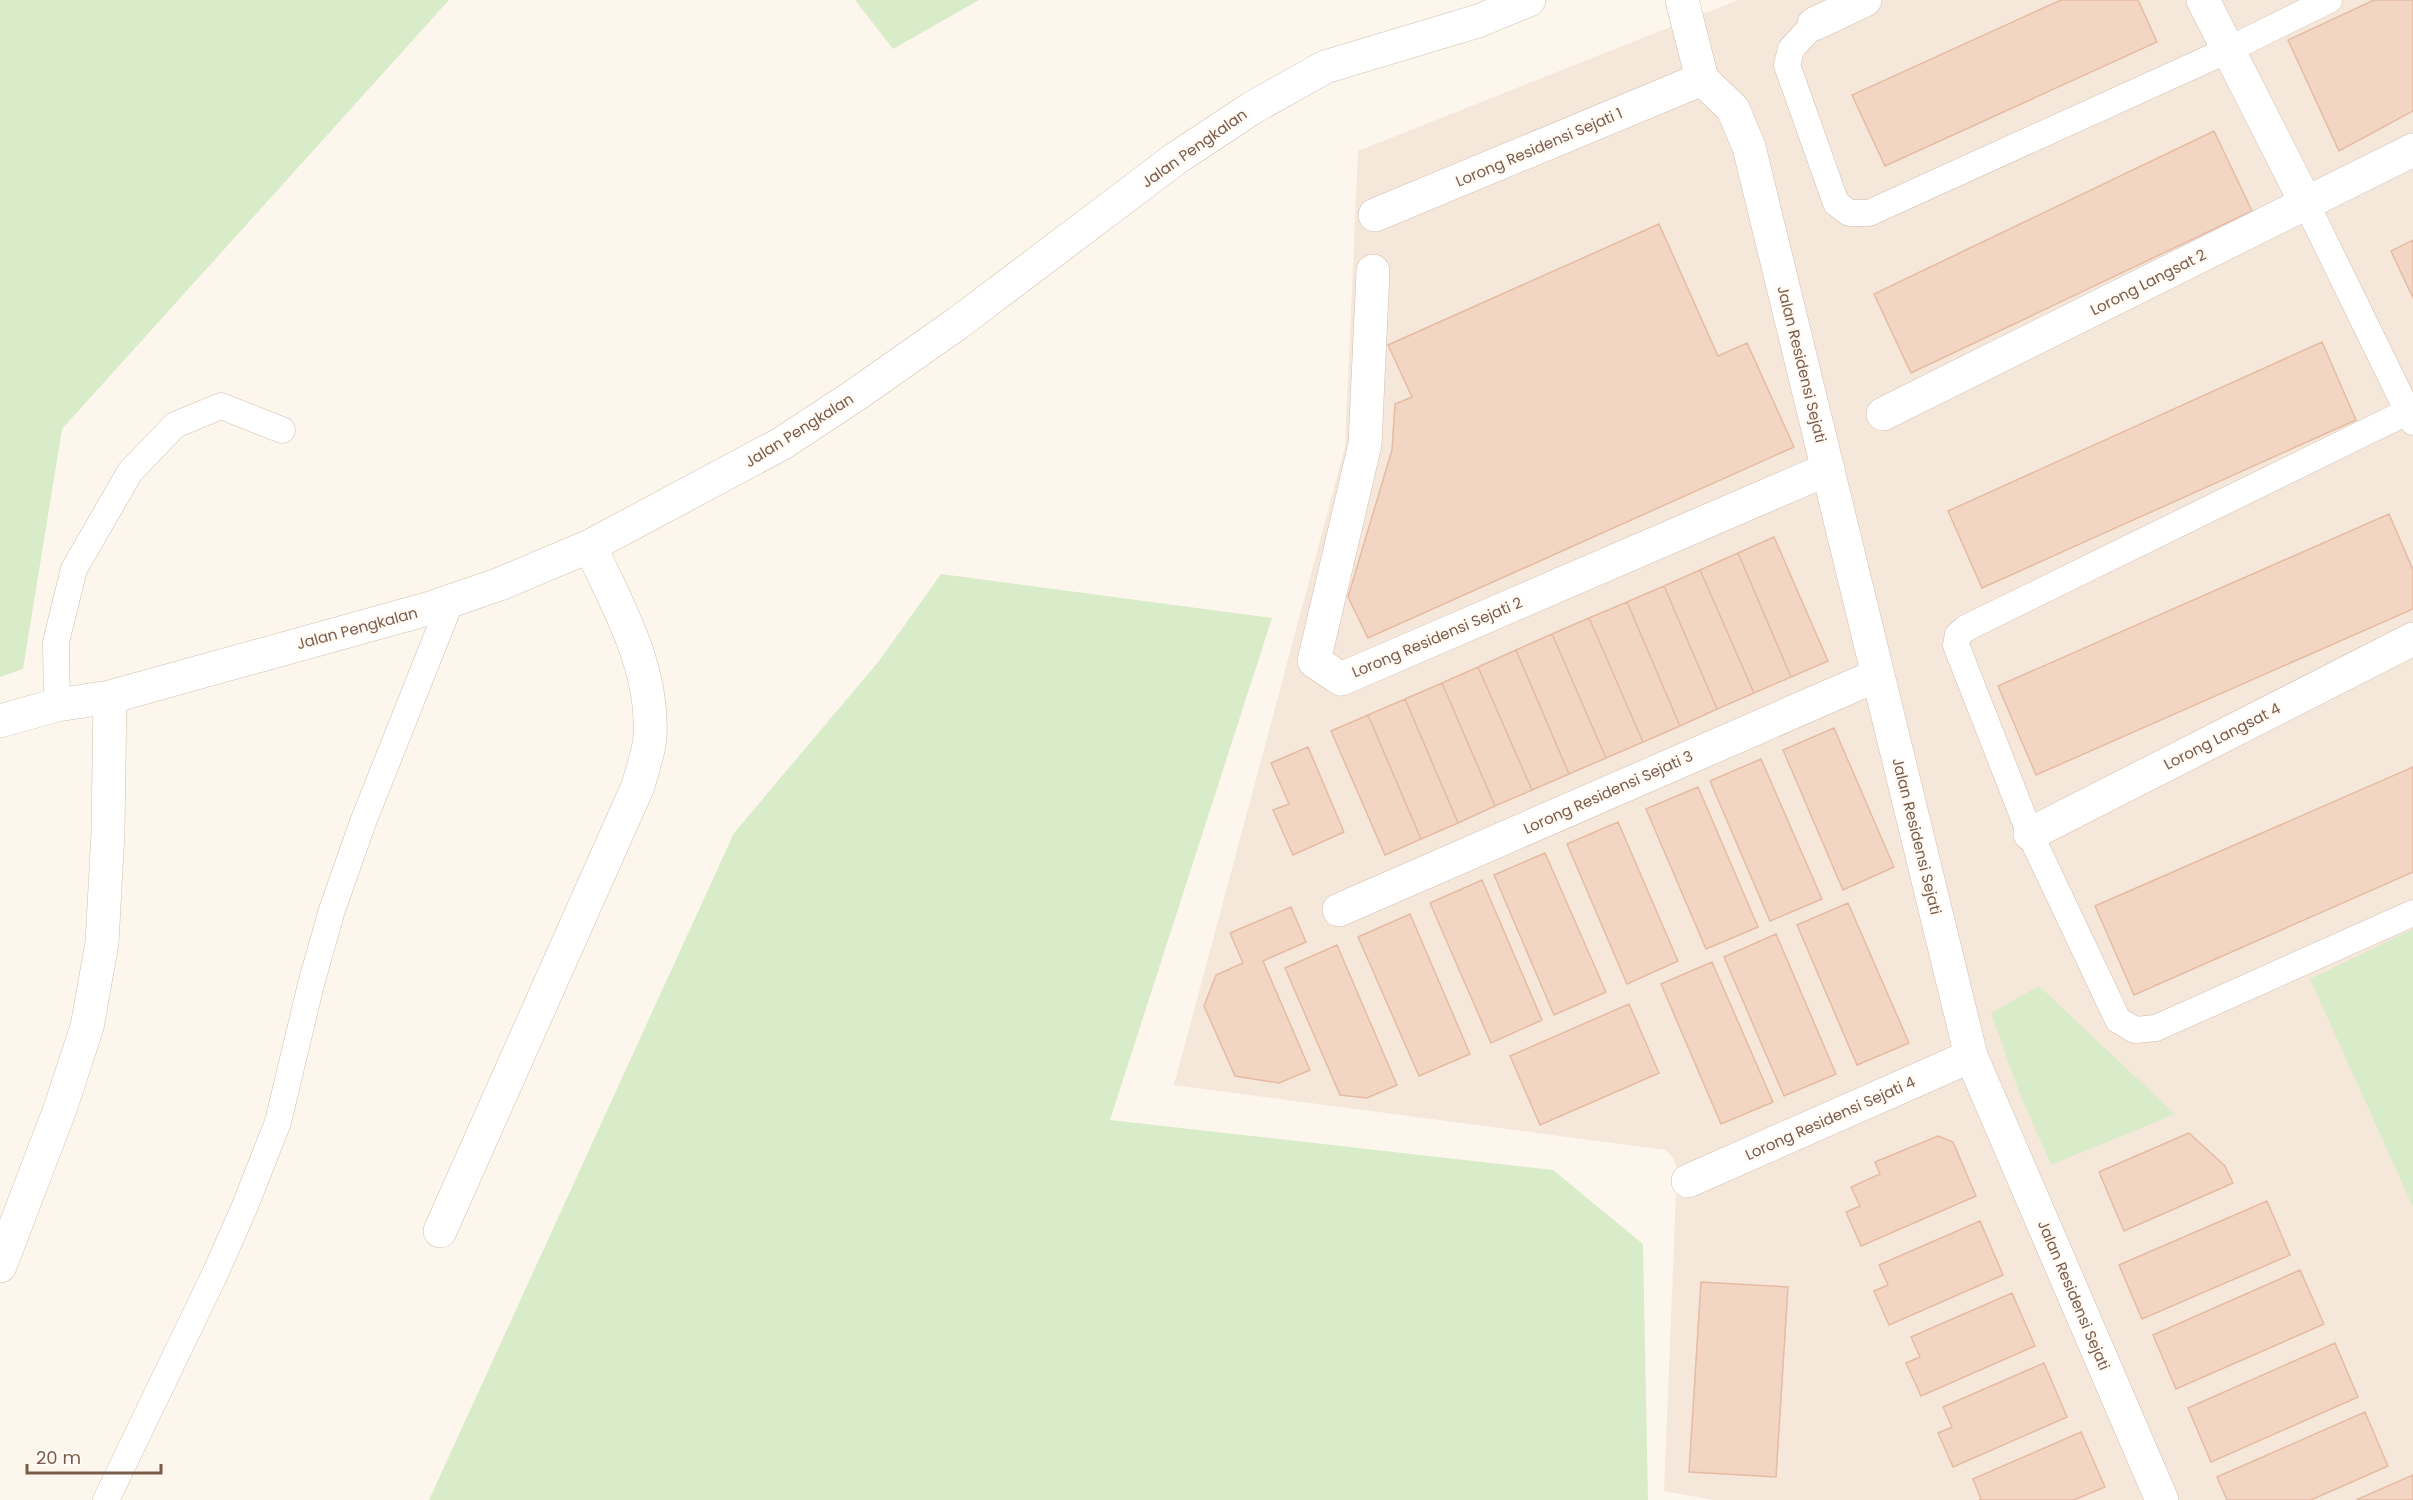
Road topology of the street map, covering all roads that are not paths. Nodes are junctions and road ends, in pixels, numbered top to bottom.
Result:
1 (1529, 0) edge
2 (1682, 0) edge
3 (1865, 0) edge
4 (2203, 0) edge
5 (2329, 0) edge
6 (1814, 24) joint
7 (2228, 50) junction
8 (1702, 79) junction
9 (2413, 150) edge
10 (2306, 203) junction
11 (1375, 215) dead end
12 (1373, 271) dead end
13 (1883, 414) dead end
14 (2411, 414) edge
15 (282, 430) dead end
16 (1828, 469) junction
17 (590, 546) junction
18 (452, 601) junction
19 (2413, 639) edge
20 (1878, 675) junction
21 (110, 696) junction
22 (57, 705) junction
23 (0, 721) edge
24 (2030, 834) junction
25 (1339, 910) dead end
26 (2413, 913) edge
27 (1971, 1056) junction
28 (1688, 1181) dead end
29 (440, 1231) dead end
30 (0, 1266) edge
31 (106, 1500) edge
32 (2162, 1500) edge

1 - 17 street, Jalan Pengkalan
2 - 8 street
3 - 6 street
4 - 7 street
5 - 7 lane
6 - 7 lane
7 - 10 street
8 - 11 street, Lorong Residensi Sejati 1
8 - 16 street, Jalan Residensi Sejati
9 - 10 street, Lorong Langsat 2
10 - 13 street, Lorong Langsat 2
10 - 14 lane
12 - 16 street, Lorong Residensi Sejati 2
14 - 24 lane
15 - 22 lane
16 - 20 street, Jalan Residensi Sejati
17 - 18 street, Jalan Pengkalan
17 - 29 street
18 - 21 street, Jalan Pengkalan
18 - 31 lane
19 - 24 street, Lorong Langsat 4
20 - 25 street, Lorong Residensi Sejati 3
20 - 27 street, Jalan Residensi Sejati
21 - 22 street, Jalan Pengkalan
21 - 30 street
22 - 23 street, Jalan Pengkalan
24 - 26 lane
27 - 28 street, Lorong Residensi Sejati 4
27 - 32 street, Jalan Residensi Sejati

